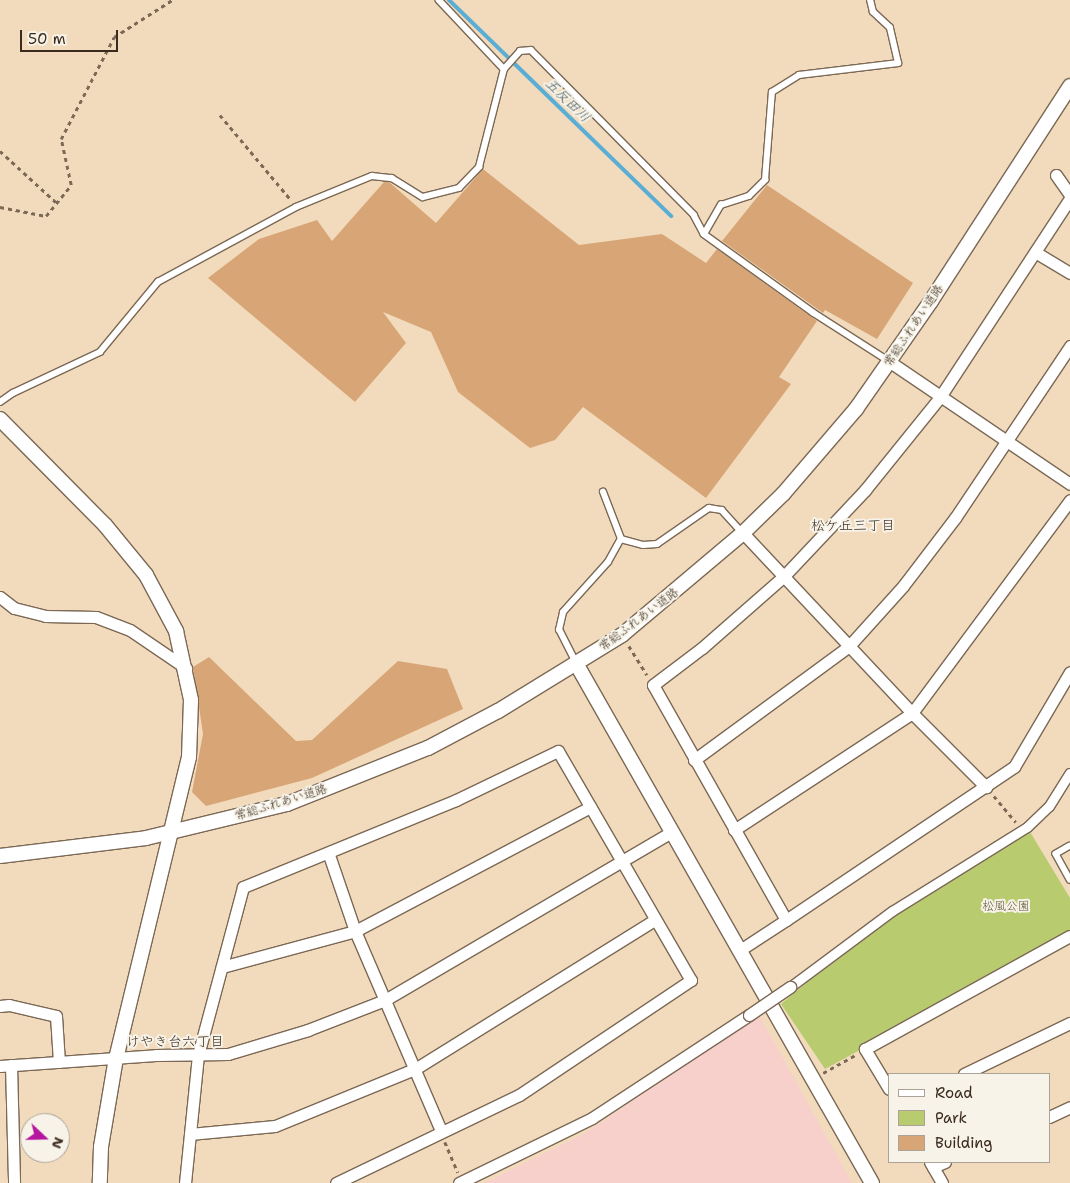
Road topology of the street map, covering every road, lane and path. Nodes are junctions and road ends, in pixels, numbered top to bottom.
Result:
1 (172, 0) edge
2 (439, 0) edge
3 (870, 0) edge
4 (504, 69) junction
5 (1070, 86) edge
6 (220, 115) dead end
7 (0, 151) edge
8 (1056, 175) dead end
9 (1070, 197) edge
10 (57, 203) junction
11 (0, 207) edge
12 (296, 207) junction
13 (704, 234) junction
14 (1035, 252) junction
15 (1070, 273) edge
16 (1070, 346) edge
17 (890, 362) junction
18 (940, 397) junction
19 (0, 402) edge
20 (0, 419) edge
21 (1008, 443) junction
22 (1070, 484) edge
23 (603, 492) dead end
24 (1070, 500) edge
25 (743, 533) junction
26 (621, 539) junction
27 (784, 576) junction
28 (0, 597) edge
29 (622, 635) junction
30 (849, 646) junction
31 (577, 665) junction
32 (186, 668) junction
33 (1070, 672) edge
34 (653, 685) junction
35 (912, 714) junction
36 (694, 760) junction
37 (1070, 773) edge
38 (986, 787) junction
39 (590, 807) junction
40 (734, 830) junction
41 (1022, 830) junction
42 (171, 833) junction
43 (670, 833) junction
44 (1070, 846) edge
45 (329, 855) junction
46 (0, 856) edge
47 (621, 861) junction
48 (1070, 879) edge
49 (654, 920) junction
50 (786, 920) junction
51 (355, 931) junction
52 (1070, 936) edge
53 (740, 950) junction
54 (222, 967) junction
55 (790, 987) joint
56 (385, 1000) junction
57 (0, 1006) edge
58 (1070, 1023) edge
59 (865, 1049) junction
60 (198, 1055) junction
61 (116, 1058) junction
62 (59, 1062) junction
63 (5, 1066) edge
64 (415, 1069) junction
65 (823, 1073) dead end
66 (966, 1073) edge
67 (888, 1087) edge
68 (1070, 1108) edge
69 (1050, 1117) edge
70 (441, 1131) junction
71 (190, 1134) junction
72 (931, 1164) edge
73 (460, 1182) edge
74 (14, 1183) edge
75 (100, 1183) edge
76 (185, 1183) edge
77 (336, 1183) edge
78 (872, 1183) edge
79 (942, 1183) edge

1 - 10 path
2 - 4 lane
3 - 13 lane
4 - 12 lane
4 - 13 lane
5 - 17 street, 常総ふれあい道路
6 - 12 path
7 - 10 path
8 - 9 street
9 - 14 street
10 - 11 path
12 - 19 lane
13 - 17 lane
14 - 15 street
14 - 18 street
16 - 21 street
17 - 18 street
17 - 25 street, 常総ふれあい道路
18 - 21 street
18 - 27 street
20 - 32 street
21 - 22 street
21 - 30 street
23 - 26 lane
24 - 35 street
25 - 26 lane
25 - 27 street
25 - 29 street, 常総ふれあい道路
26 - 31 lane
27 - 30 street
27 - 34 street
28 - 32 street
29 - 31 street, 常総ふれあい道路
29 - 34 path
30 - 35 street
30 - 36 street
31 - 42 street, 常総ふれあい道路
31 - 43 street
32 - 42 street
33 - 38 street
34 - 36 street
35 - 38 street
35 - 40 street
36 - 40 street
37 - 41 street
38 - 41 path
38 - 50 street
39 - 45 street
39 - 47 street
39 - 51 street
40 - 50 street
41 - 55 street
42 - 46 street, 常総ふれあい道路
42 - 61 street
43 - 47 street
43 - 53 street
44 - 48 lane
45 - 51 street
45 - 54 street
47 - 49 street
47 - 56 street
49 - 64 street
49 - 70 street
50 - 53 street
51 - 54 street
51 - 56 street
52 - 59 street
53 - 78 street
54 - 60 street
55 - 73 street, bridge
56 - 60 street
56 - 64 street
57 - 62 street
58 - 66 street
59 - 65 path
59 - 67 street
60 - 61 street
60 - 71 street
61 - 62 street
61 - 75 street
62 - 63 street
63 - 74 street
64 - 70 street
64 - 71 street
68 - 69 street
70 - 73 path
70 - 77 street
71 - 76 street
72 - 79 street

